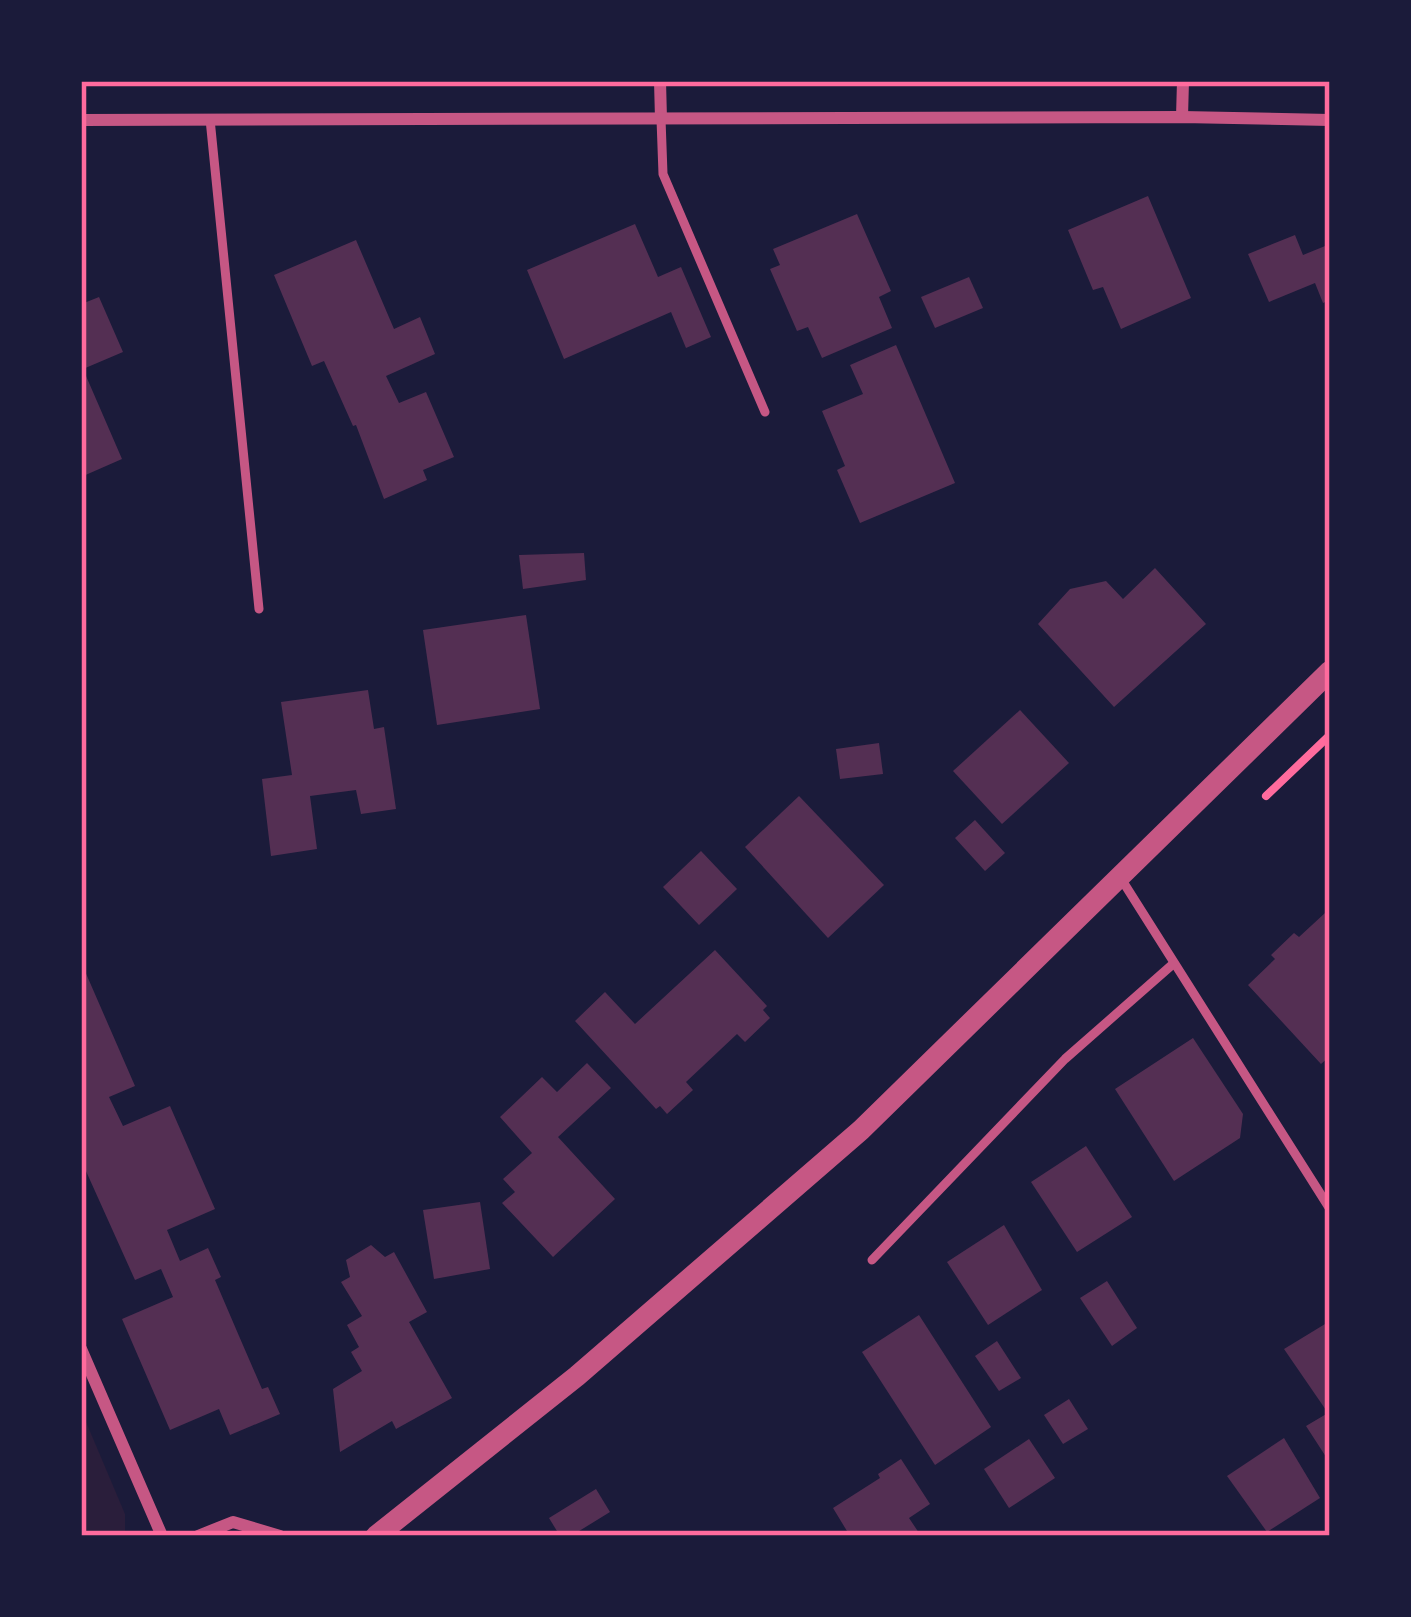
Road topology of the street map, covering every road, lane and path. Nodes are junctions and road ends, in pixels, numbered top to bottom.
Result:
1 (660, 81) edge
2 (1183, 81) edge
3 (1182, 117) junction
4 (211, 119) junction
5 (661, 119) junction
6 (81, 120) edge
7 (1330, 120) edge
8 (764, 412) dead end
9 (259, 609) dead end
10 (1330, 670) edge
11 (1120, 877) junction
12 (1173, 964) junction
13 (1330, 1209) edge
14 (872, 1260) dead end
15 (81, 1349) edge
16 (162, 1536) edge
17 (198, 1536) edge
18 (280, 1536) edge
19 (376, 1536) edge

1 - 5 street
2 - 3 street
3 - 5 street
3 - 7 street
4 - 5 street
4 - 6 street
4 - 9 lane
5 - 8 lane
10 - 11 street
11 - 12 lane
11 - 19 street
12 - 13 lane
12 - 14 lane
15 - 16 street
17 - 18 street

